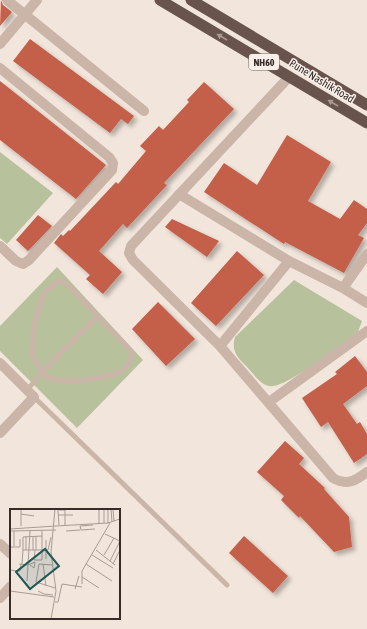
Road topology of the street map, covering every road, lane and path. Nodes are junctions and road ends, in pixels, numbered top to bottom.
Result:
1 (7, 0) edge
2 (36, 0) edge
3 (160, 0) edge
4 (191, 0) edge
5 (25, 14) junction
6 (0, 44) edge
7 (0, 68) edge
8 (289, 77) junction
9 (367, 105) edge
10 (144, 111) dead end
11 (367, 123) edge
12 (179, 194) junction
13 (0, 246) edge
14 (367, 254) edge
15 (289, 261) junction
16 (342, 288) junction
17 (367, 304) edge
18 (98, 316) junction
19 (367, 331) edge
20 (220, 346) junction
21 (0, 363) edge
22 (42, 372) junction
23 (31, 393) junction
24 (269, 402) junction
25 (0, 433) edge
26 (367, 472) edge
27 (0, 544) edge
28 (10, 553) edge
29 (227, 585) dead end
30 (10, 587) edge
31 (0, 598) edge

1 - 5 street
2 - 5 street
8 -> 3 highway, Pune Nashik Road / NH60
4 - 9 highway, Pune Nashik Road / NH60
5 - 6 street
5 - 10 street
7 - 13 street
11 -> 8 highway, Pune Nashik Road / NH60
8 - 12 street
12 - 15 street
12 - 20 street
14 - 16 street
15 - 16 street
15 - 20 street
16 - 17 street
18 - 22 lane
18 - 22 lane
18 - 22 lane
19 - 24 street
20 - 24 street
21 - 23 street
22 - 23 lane
23 - 25 street
23 - 29 lane
24 - 26 street
27 - 28 street
30 - 31 street

